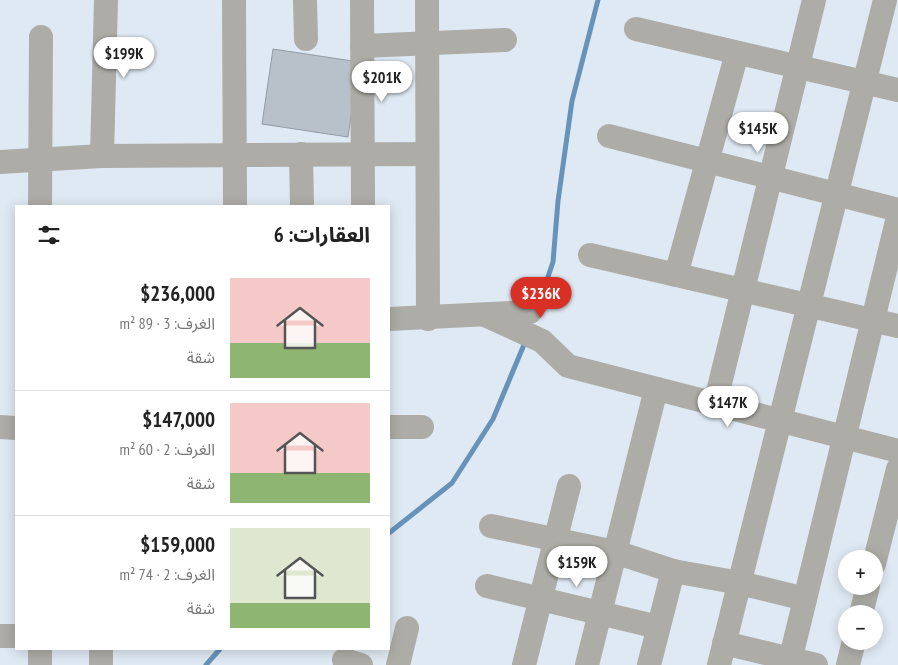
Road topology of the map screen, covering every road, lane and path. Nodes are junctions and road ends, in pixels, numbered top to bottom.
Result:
1 (106, 0) edge
2 (234, 0) edge
3 (306, 0) edge
4 (362, 0) edge
5 (427, 0) edge
6 (814, 0) edge
7 (885, 0) edge
8 (636, 29) dead end
9 (41, 38) dead end
10 (306, 39) dead end
11 (505, 40) dead end
12 (427, 43) junction
13 (362, 46) junction
14 (737, 53) junction
15 (796, 66) junction
16 (864, 82) junction
17 (898, 90) edge
18 (609, 136) dead end
19 (234, 154) junction
20 (301, 154) junction
21 (362, 154) junction
22 (427, 154) junction
23 (102, 156) junction
24 (40, 160) junction
25 (706, 161) junction
26 (0, 162) edge
27 (769, 177) junction
28 (836, 195) junction
29 (40, 205) edge
30 (235, 205) edge
31 (302, 205) edge
32 (362, 205) edge
33 (898, 210) edge
34 (898, 217) edge
35 (590, 255) dead end
36 (676, 275) junction
37 (742, 290) junction
38 (809, 306) junction
39 (530, 312) dead end
40 (485, 315) junction
41 (390, 319) edge
42 (428, 319) junction
43 (873, 320) junction
44 (898, 326) edge
45 (656, 389) junction
46 (714, 404) junction
47 (780, 422) junction
48 (0, 427) edge
49 (390, 427) edge
50 (422, 427) dead end
51 (15, 428) edge
52 (844, 438) junction
53 (898, 452) edge
54 (898, 469) edge
55 (569, 486) dead end
56 (491, 526) dead end
57 (556, 540) junction
58 (878, 550) edge
59 (615, 552) junction
60 (673, 571) junction
61 (740, 583) junction
62 (487, 586) dead end
63 (540, 599) junction
64 (805, 599) junction
65 (600, 613) junction
66 (658, 627) junction
67 (408, 628) dead end
68 (0, 636) edge
69 (15, 636) edge
70 (40, 650) edge
71 (101, 650) edge
72 (852, 650) edge
73 (721, 654) edge
74 (789, 662) edge
75 (40, 665) edge
76 (101, 665) edge
77 (398, 665) edge
78 (524, 665) edge
79 (587, 665) edge
80 (649, 665) edge
81 (816, 665) edge
82 (848, 665) edge

1 - 23 street
2 - 19 street
3 - 10 street
4 - 13 street
5 - 12 street
6 - 15 street
7 - 16 street
8 - 14 street
9 - 24 street
11 - 12 street
12 - 13 street
12 - 22 street
13 - 21 street
14 - 15 street
14 - 25 street
15 - 16 street
15 - 27 street
16 - 17 street
16 - 28 street
18 - 25 street
19 - 20 street
19 - 23 street
19 - 30 street
20 - 21 street
20 - 31 street
21 - 22 street
21 - 32 street
22 - 42 street
23 - 24 street
24 - 26 street
24 - 29 street
25 - 27 street
25 - 36 street
27 - 28 street
27 - 37 street
28 - 33 street
28 - 38 street
34 - 43 street
35 - 36 street
36 - 37 street
37 - 38 street
37 - 46 street
38 - 43 street
38 - 47 street
39 - 40 street
40 - 42 street
40 - 45 street
41 - 42 street
43 - 44 street
43 - 52 street
45 - 46 street
45 - 59 street
46 - 47 street
47 - 52 street
47 - 61 street
48 - 51 street
49 - 50 street
52 - 53 street
52 - 64 street
54 - 58 street
55 - 57 street
56 - 57 street
57 - 59 street
57 - 63 street
59 - 60 street
59 - 65 street
60 - 61 street
60 - 66 street
61 - 64 street
61 - 73 street
62 - 63 street
63 - 65 street
63 - 78 street
64 - 74 street
65 - 66 street
65 - 79 street
66 - 80 street
67 - 77 street
68 - 69 street
70 - 75 street
71 - 76 street
72 - 82 street
73 - 74 street
74 - 81 street

